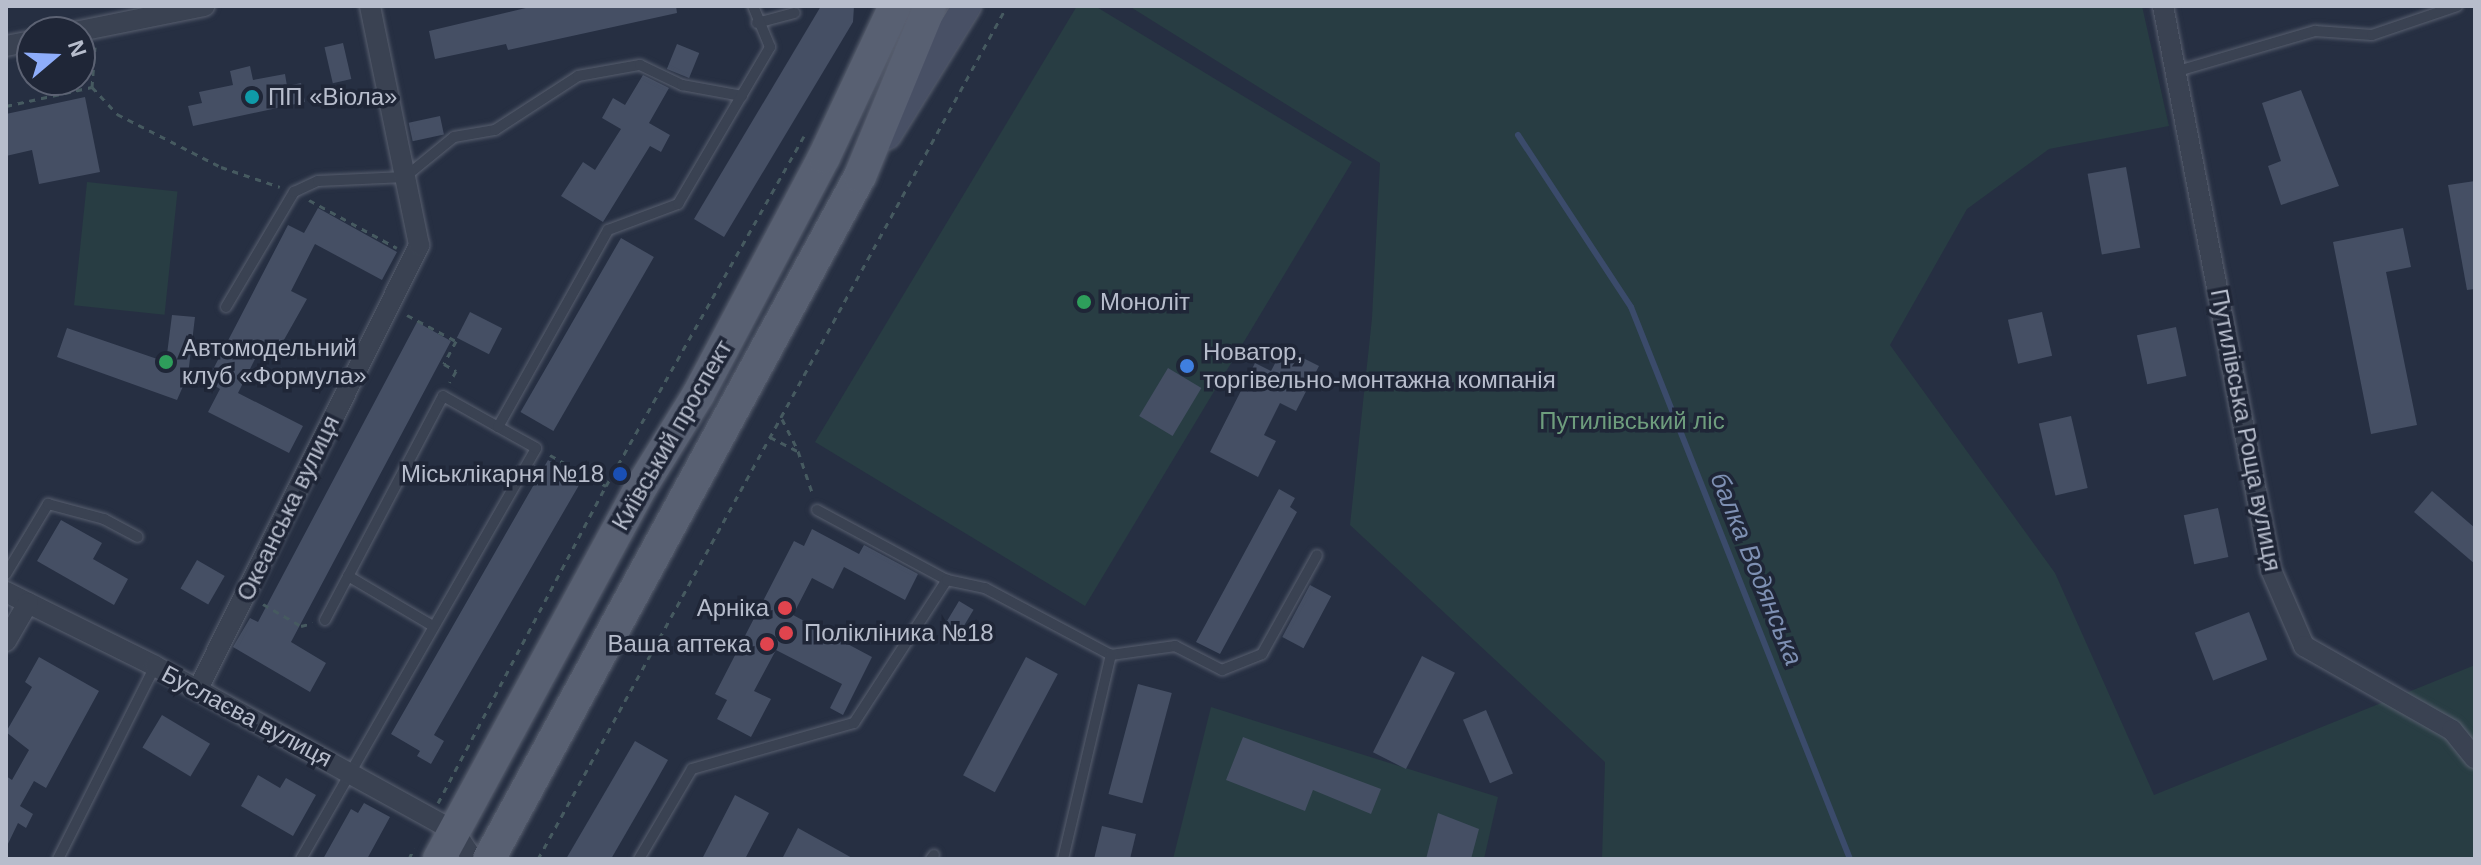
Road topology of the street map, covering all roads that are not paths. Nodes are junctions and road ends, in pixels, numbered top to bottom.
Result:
1 (204, 6) edge
2 (370, 6) edge
3 (753, 6) edge
4 (895, 6) edge
5 (967, 6) edge
6 (2163, 6) edge
7 (2457, 6) edge
8 (930, 9) edge
9 (148, 11) edge
10 (795, 13) dead end
11 (757, 23) junction
12 (96, 28) edge
13 (2178, 71) junction
14 (742, 96) junction
15 (850, 106) junction
16 (824, 157) junction
17 (860, 176) junction
18 (405, 177) junction
19 (226, 307) dead end
20 (498, 427) junction
21 (817, 510) road end
22 (138, 537) dead end
23 (1317, 555) dead end
24 (6, 574) edge
25 (348, 576) junction
26 (947, 580) junction
27 (6, 592) edge
28 (28, 603) junction
29 (325, 620) road end
30 (433, 626) junction
31 (6, 641) edge
32 (1111, 655) junction
33 (155, 666) junction
34 (198, 689) junction
35 (2475, 758) edge
36 (349, 771) junction
37 (442, 824) junction
38 (58, 859) edge
39 (301, 859) edge
40 (439, 859) edge
41 (473, 859) edge
42 (489, 859) edge
43 (639, 859) edge
44 (1063, 859) edge

1 - 9 street
2 - 18 street, Океанська вулиця
3 - 11 lane
4 - 15 main road, Київський проспект
5 - 17 street
6 - 13 street, Путилівська Роща вулиця
7 - 13 lane
8 - 15 street
8 - 17 main road, Київський проспект
9 - 12 street
10 - 11 lane
11 - 14 lane
13 - 35 street, Путилівська Роща вулиця
14 - 18 lane
14 - 20 lane
15 - 16 main road, Київський проспект
16 - 17 main road
16 - 37 main road, Київський проспект
17 - 42 main road, Київський проспект
18 - 19 lane
18 - 34 street, Океанська вулиця
20 - 25 lane
20 - 30 lane
21 - 26 lane
22 - 24 lane
23 - 32 lane
25 - 29 lane
25 - 30 lane
26 - 32 lane
26 - 43 lane
27 - 28 street, Буслаєва вулиця
28 - 31 street
28 - 33 street, Буслаєва вулиця
30 - 36 lane
32 - 44 lane
33 - 34 street, Буслаєва вулиця
33 - 38 lane
34 - 36 street, Буслаєва вулиця
36 - 37 street, Буслаєва вулиця
36 - 39 lane
37 - 40 main road, Київський проспект
37 - 41 street, Буслаєва вулиця

